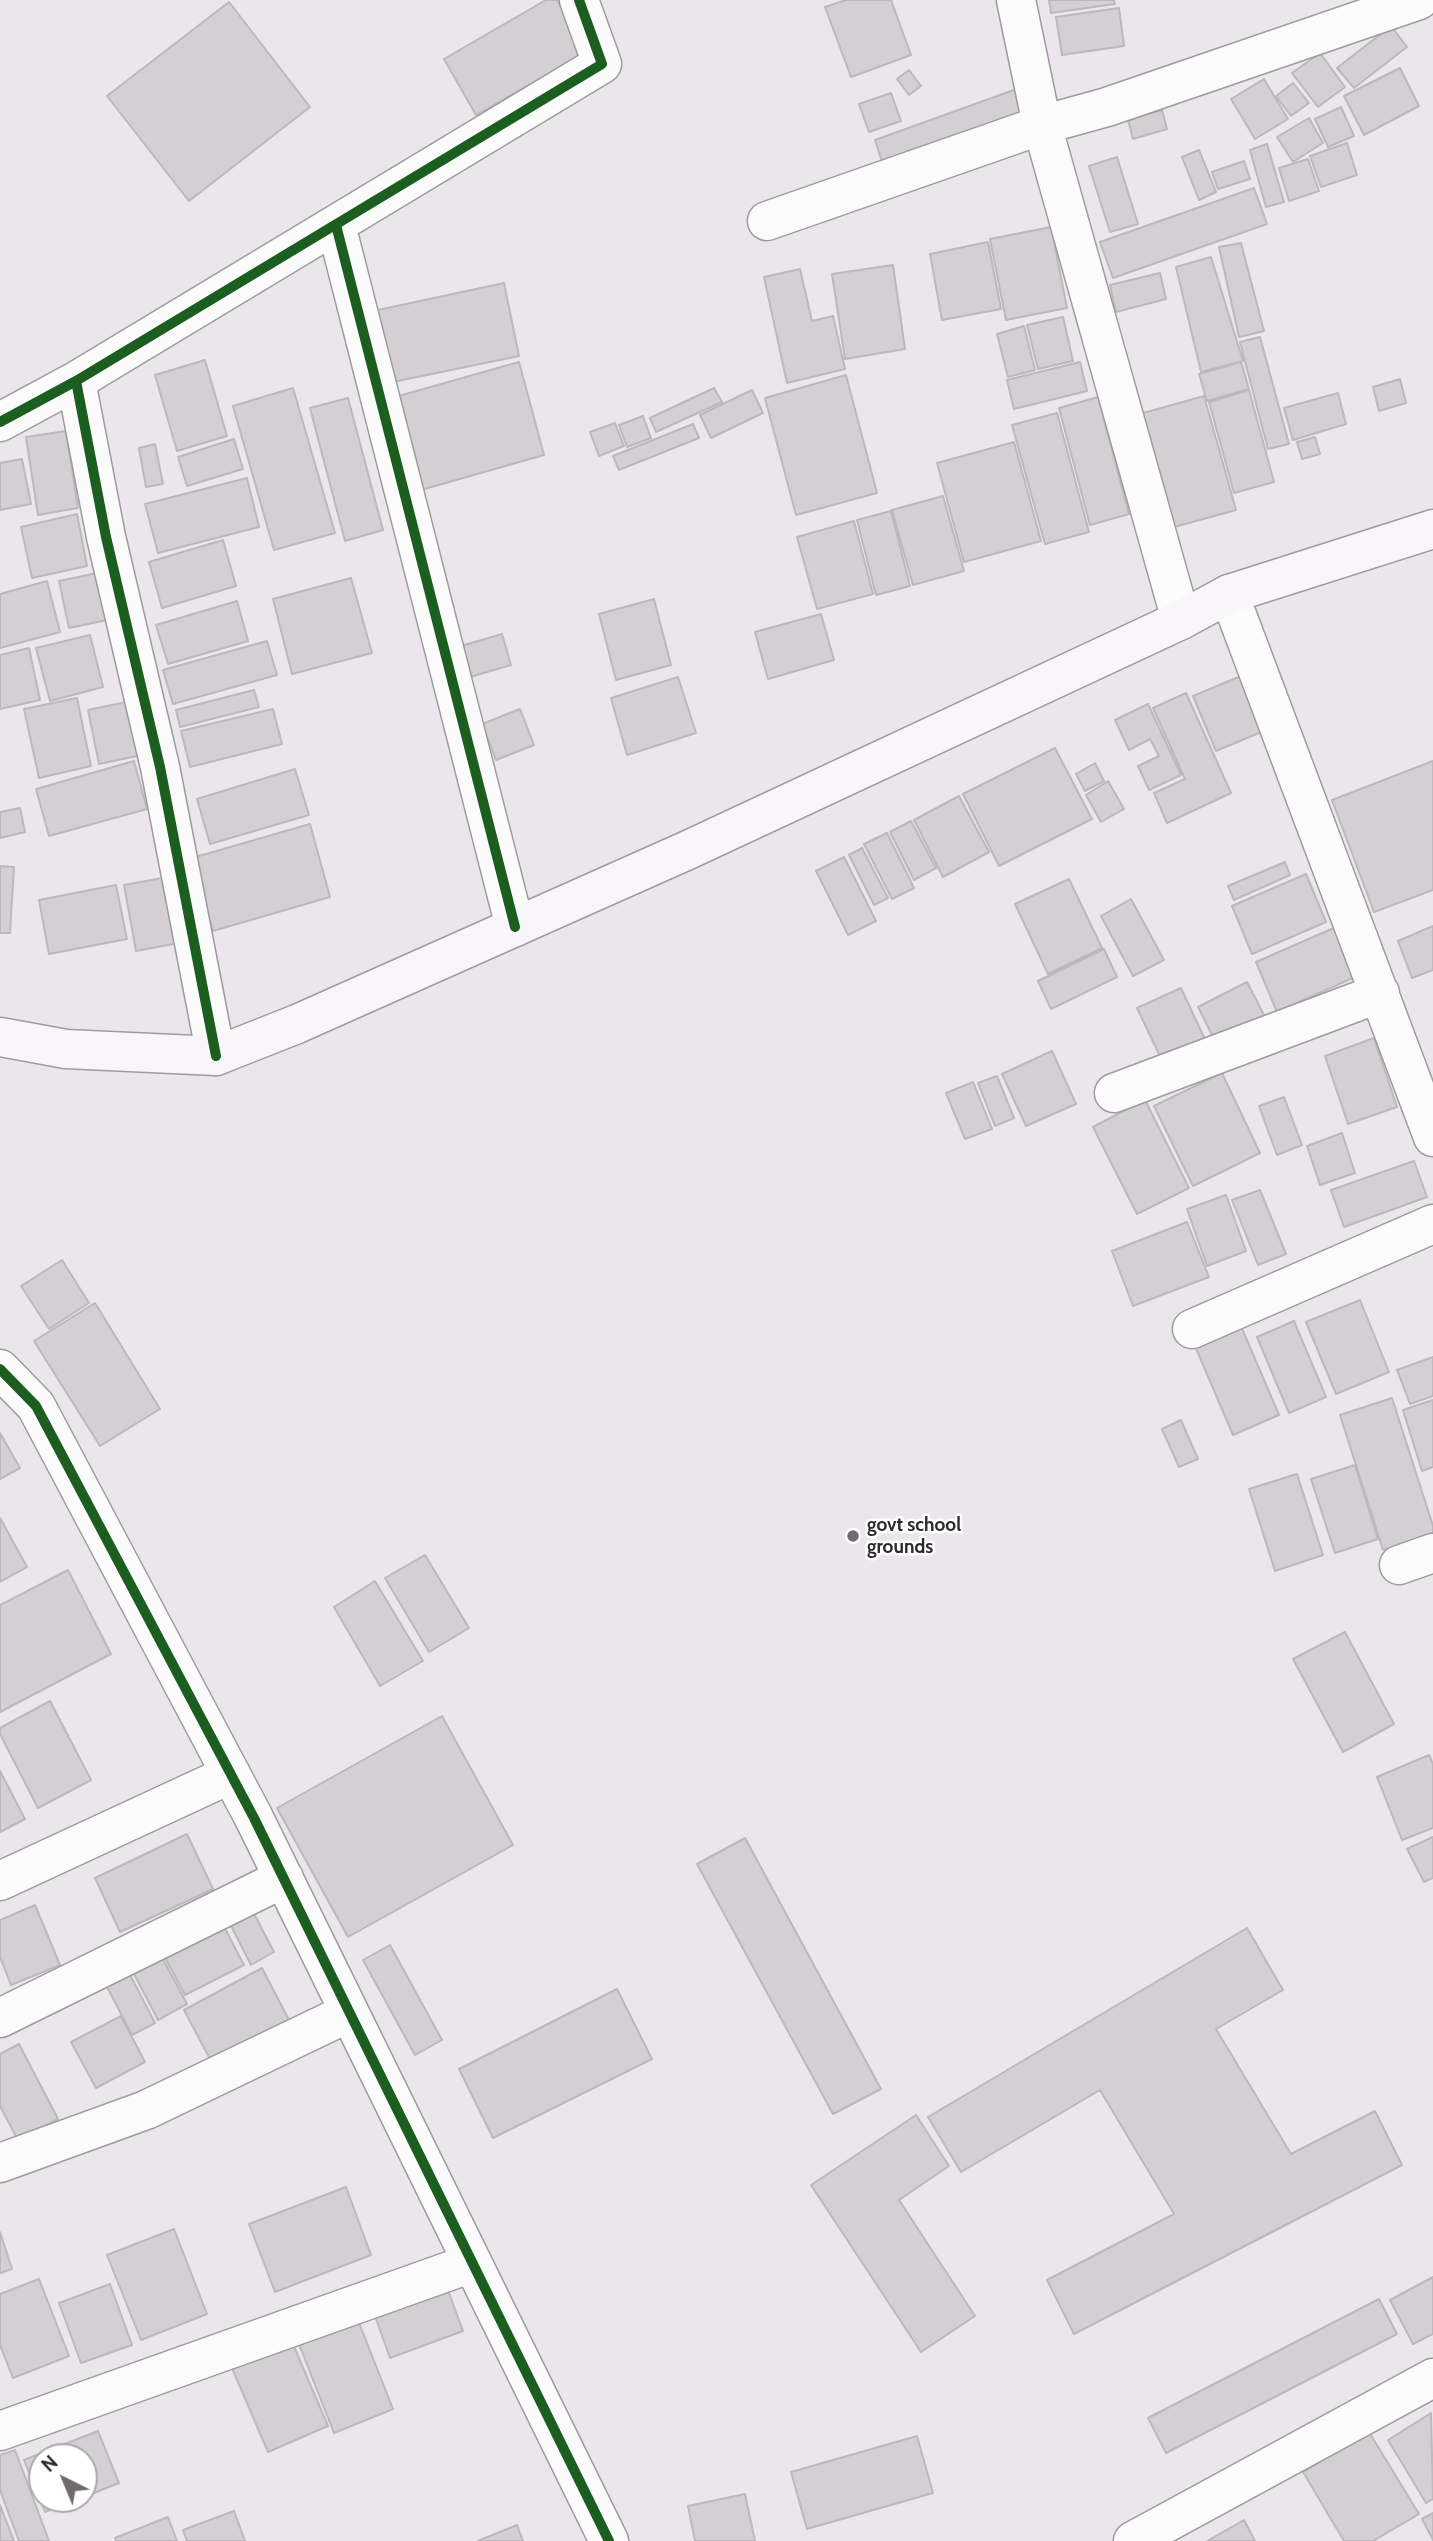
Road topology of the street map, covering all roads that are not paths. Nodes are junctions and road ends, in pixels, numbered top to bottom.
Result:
1 (579, 0) edge
2 (1016, 0) edge
3 (1408, 2) edge
4 (1042, 125) junction
5 (767, 221) dead end
6 (336, 225) junction
7 (76, 381) junction
8 (0, 422) edge
9 (1433, 529) edge
10 (1229, 594) junction
11 (1181, 620) junction
12 (515, 927) junction
13 (1380, 993) junction
14 (0, 1037) edge
15 (216, 1056) junction
16 (1114, 1093) dead end
17 (1433, 1137) edge
18 (1433, 1224) edge
19 (1192, 1329) dead end
20 (0, 1369) edge
21 (231, 1774) junction
22 (284, 1878) junction
23 (0, 1881) edge
24 (348, 2013) junction
25 (0, 2018) edge
26 (0, 2163) edge
27 (472, 2263) junction
28 (1433, 2378) edge
29 (0, 2431) edge
30 (609, 2541) edge
31 (1133, 2541) edge

1 - 6 street
2 - 4 street
3 - 4 street
4 - 5 street
4 - 11 street
6 - 7 street
6 - 12 street
7 - 8 street
7 - 15 street
9 - 10 main road
10 - 11 main road
10 - 13 street
11 - 12 main road
12 - 15 main road
13 - 16 street
13 - 17 street
14 - 15 main road
18 - 19 street
20 - 21 street
21 - 22 street
21 - 23 street
22 - 24 street
22 - 25 street
24 - 26 street
24 - 27 street
27 - 29 street
27 - 30 street
28 - 31 street

